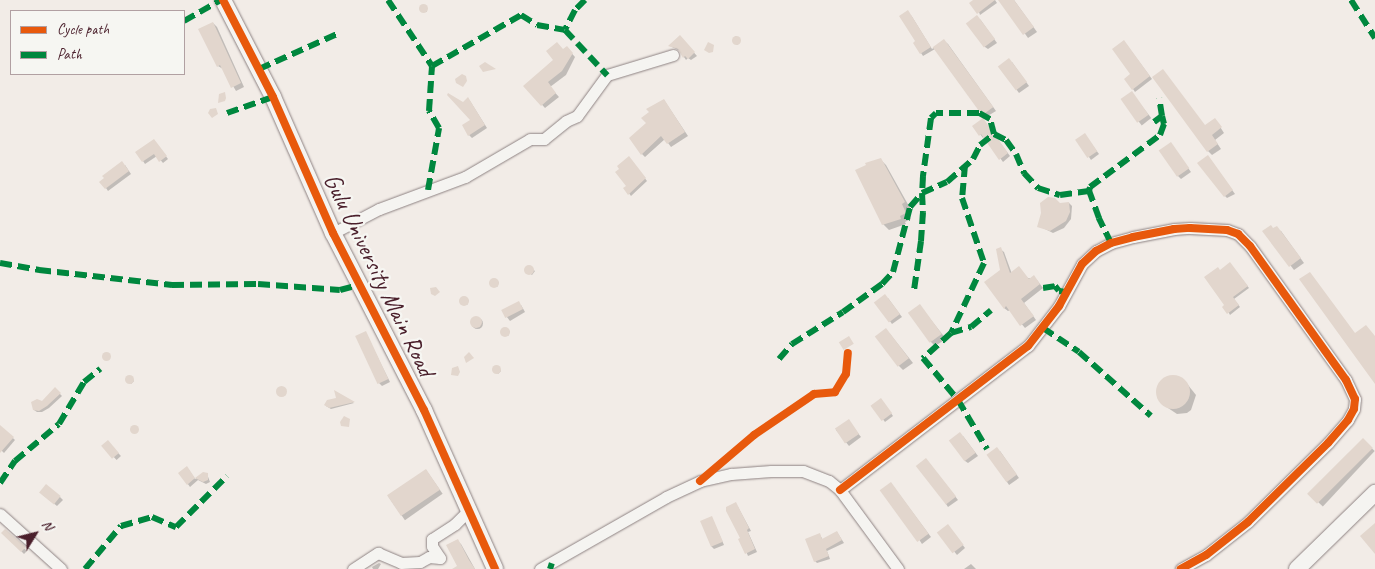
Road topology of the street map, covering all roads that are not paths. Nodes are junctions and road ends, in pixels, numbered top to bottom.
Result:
1 (223, 0) edge
2 (673, 55) dead end
3 (333, 233) junction
4 (840, 490) junction
5 (1375, 493) edge
6 (469, 510) junction
7 (0, 514) edge
8 (61, 569) edge
9 (354, 569) edge
10 (495, 569) edge
11 (540, 569) edge
12 (898, 569) edge
13 (1181, 569) edge
14 (1297, 569) edge

1 - 3 street, Gulu University Main Road
2 - 3 street
3 - 6 street, Gulu University Main Road
4 - 11 street
4 - 12 street
4 - 13 street
5 - 14 street
6 - 9 street
6 - 10 street, Gulu University Main Road
7 - 8 street

